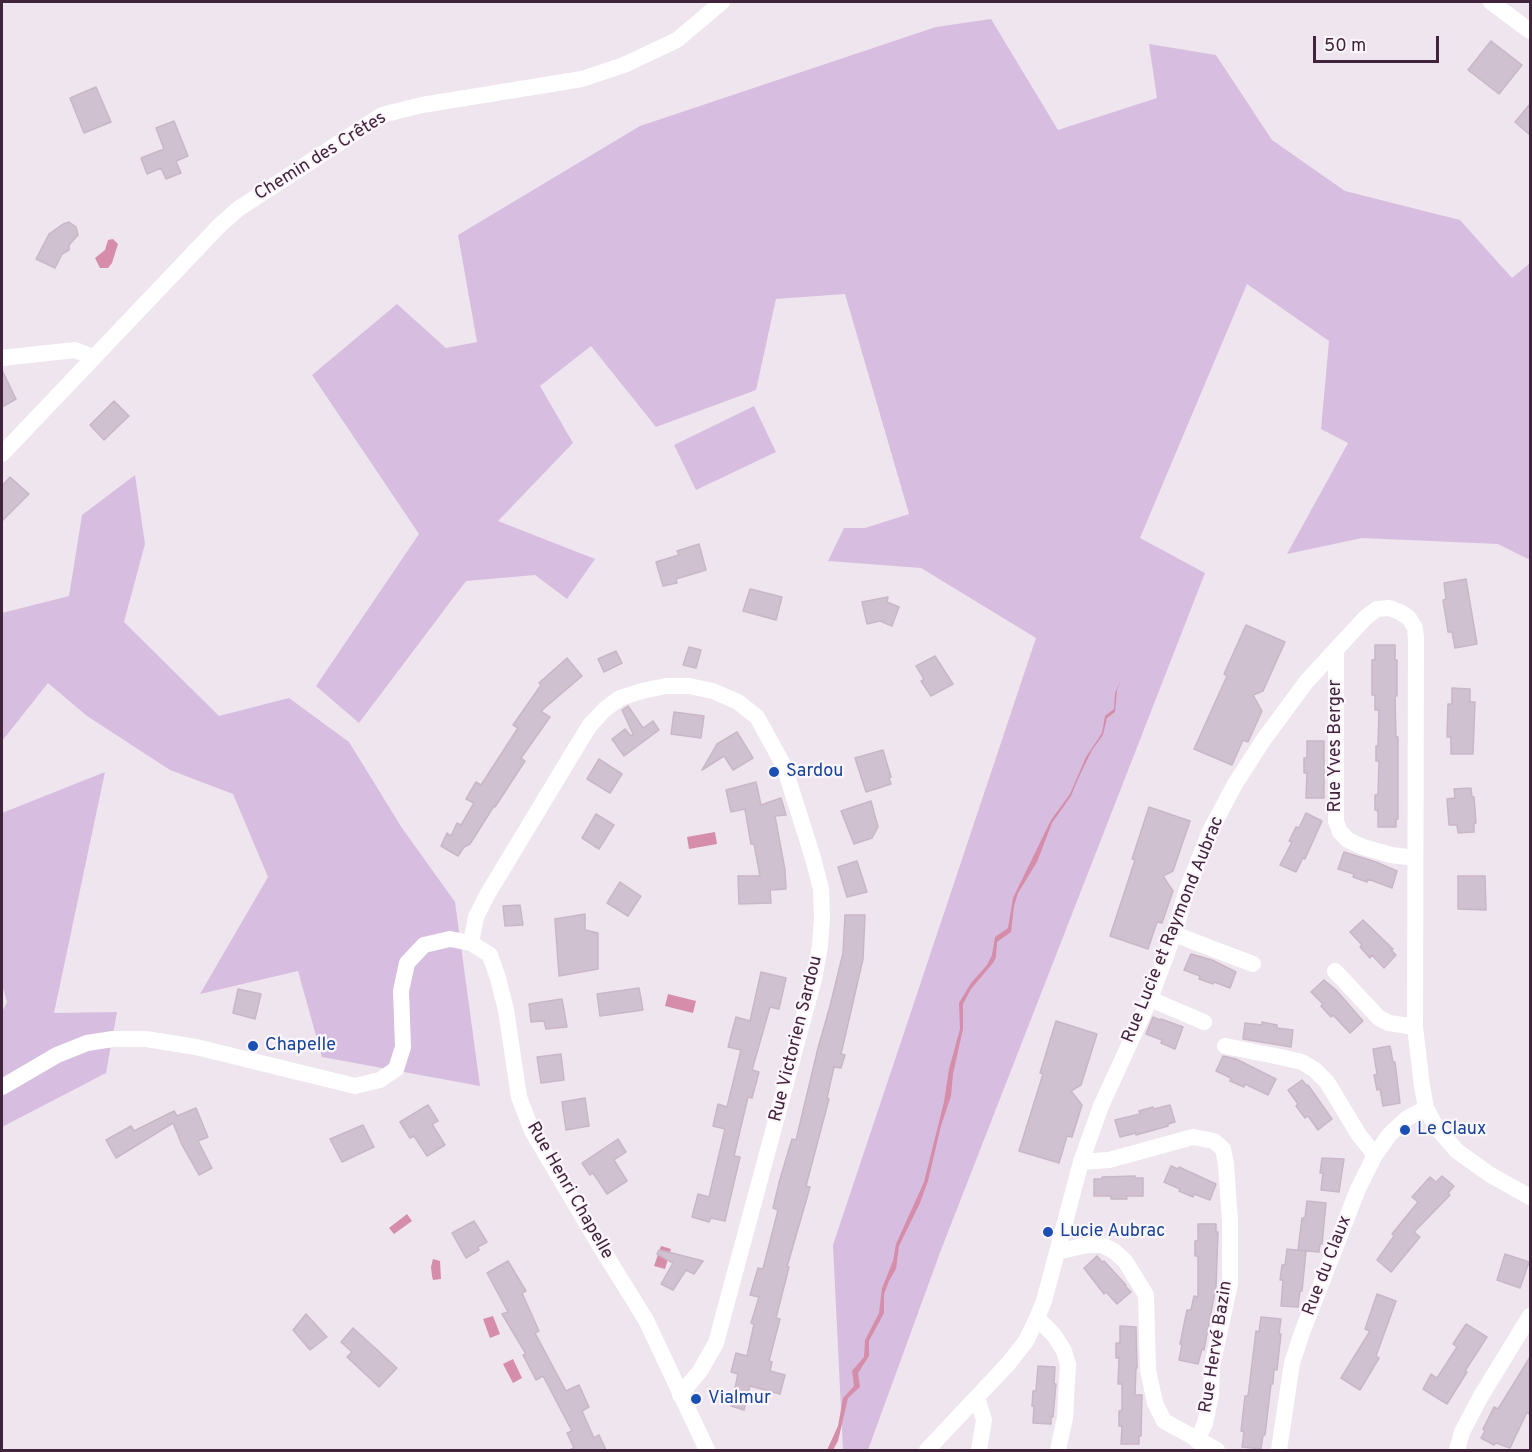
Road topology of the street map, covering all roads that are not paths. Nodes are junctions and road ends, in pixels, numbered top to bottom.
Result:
1 (722, 2) edge
2 (1491, 2) edge
3 (1530, 31) edge
4 (93, 357) junction
5 (2, 358) edge
6 (2, 454) edge
7 (1336, 649) junction
8 (1415, 858) junction
9 (1174, 934) junction
10 (471, 943) junction
11 (1253, 964) dead end
12 (1335, 971) dead end
13 (1150, 999) junction
14 (1203, 1022) dead end
15 (1415, 1027) junction
16 (1225, 1046) dead end
17 (2, 1088) edge
18 (1426, 1108) junction
19 (1375, 1155) junction
20 (1082, 1162) junction
21 (1530, 1197) edge
22 (1057, 1252) junction
23 (1530, 1316) edge
24 (1037, 1318) junction
25 (680, 1395) junction
26 (977, 1398) junction
27 (1197, 1441) junction
28 (707, 1450) edge
29 (927, 1450) edge
30 (979, 1450) edge
31 (1058, 1450) edge
32 (1217, 1450) edge
33 (1279, 1450) edge
34 (1457, 1450) edge

1 - 4 street, Chemin des Crêtes
2 - 3 street
4 - 5 street
4 - 6 street, Chemin des Crêtes
7 - 8 street, Rue Yves Berger
7 - 8 street, Rue Lucie et Raymond Aubrac
7 - 9 street, Rue Lucie et Raymond Aubrac
8 - 15 street, Rue Lucie et Raymond Aubrac
9 - 11 street
9 - 13 street, Rue Lucie et Raymond Aubrac
10 - 17 street
10 - 25 street, Rue Henri Chapelle
10 - 25 street, Rue Victorien Sardou
12 - 15 street
13 - 14 street
13 - 20 street, Rue Lucie et Raymond Aubrac
15 - 18 street, Rue Lucie et Raymond Aubrac
16 - 19 street
18 - 19 street, Rue du Claux
18 - 21 street, Rue Lucie et Raymond Aubrac
19 - 33 street, Rue du Claux
20 - 22 street, Rue Lucie et Raymond Aubrac
20 - 27 street, Rue Hervé Bazin
22 - 24 street, Rue Lucie et Raymond Aubrac
22 - 27 street
23 - 34 street
24 - 26 street, Rue Lucie et Raymond Aubrac
24 - 31 street
25 - 28 street, Rue Henri Chapelle
26 - 29 street, Rue Lucie et Raymond Aubrac
26 - 30 street
27 - 32 street

